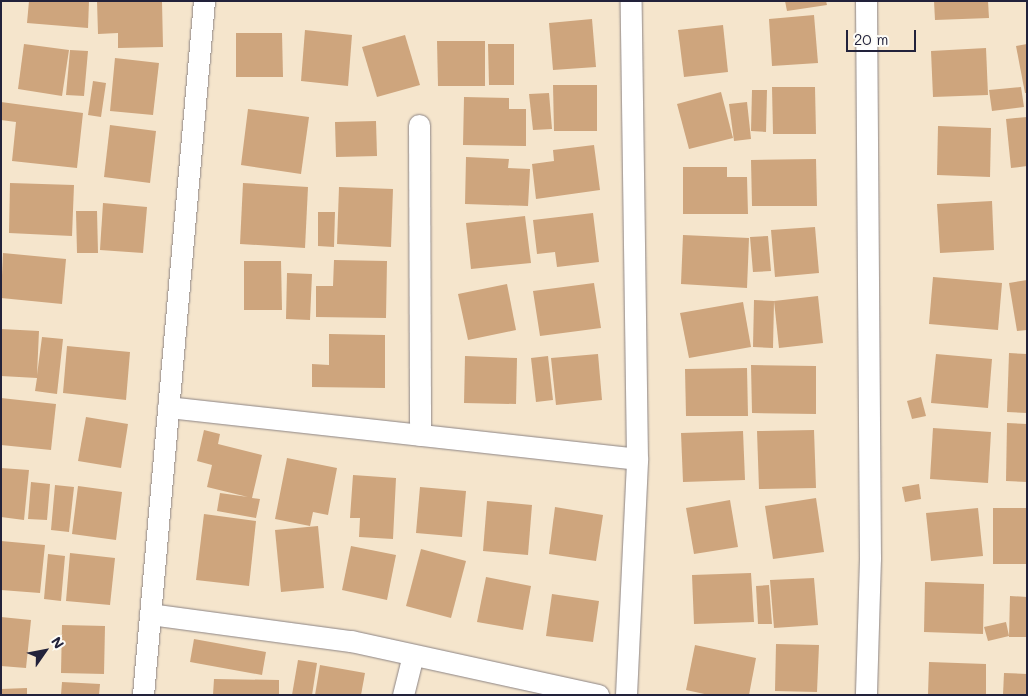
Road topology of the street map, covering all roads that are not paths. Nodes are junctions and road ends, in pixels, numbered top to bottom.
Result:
1 (204, 1) edge
2 (631, 1) edge
3 (866, 1) edge
4 (419, 125) dead end
5 (168, 407) junction
6 (420, 435) junction
7 (637, 459) junction
8 (150, 614) junction
9 (412, 655) junction
10 (143, 695) edge
11 (403, 695) edge
12 (598, 695) edge
13 (626, 695) edge
14 (866, 695) edge

1 - 5 street
2 - 7 street
3 - 14 street
4 - 6 street
5 - 6 street
5 - 8 street
6 - 7 street
7 - 13 street
8 - 9 street
8 - 10 street
9 - 11 street
9 - 12 street

